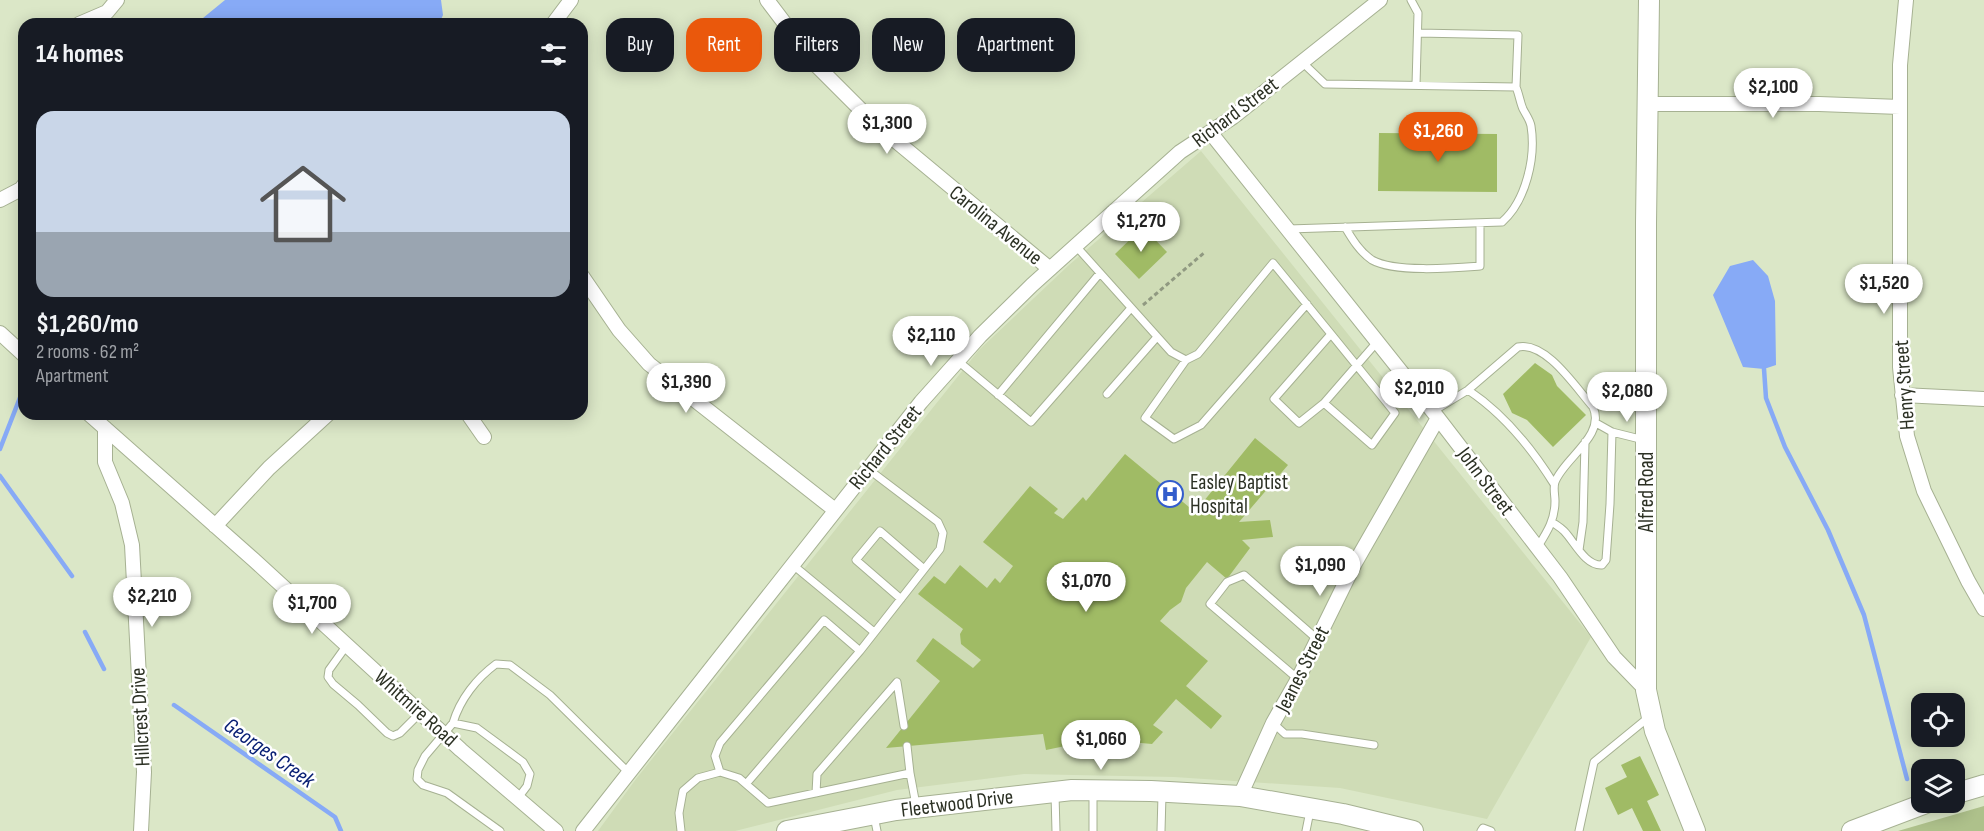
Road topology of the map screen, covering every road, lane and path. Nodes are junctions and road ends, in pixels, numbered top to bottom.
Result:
1 (117, 0) edge
2 (571, 0) edge
3 (768, 0) edge
4 (1380, 0) edge
5 (1411, 0) edge
6 (1649, 0) edge
7 (1905, 0) edge
8 (94, 18) edge
9 (558, 18) edge
10 (1418, 33) junction
11 (1301, 61) junction
12 (1416, 85) junction
13 (1516, 87) junction
14 (1647, 104) junction
15 (1900, 107) junction
16 (1210, 132) junction
17 (18, 191) edge
18 (0, 200) edge
19 (1480, 223) junction
20 (1345, 227) junction
21 (1289, 229) junction
22 (1075, 245) junction
23 (1205, 252) dead end
24 (1050, 269) junction
25 (1100, 273) junction
26 (588, 285) edge
27 (1307, 304) junction
28 (1133, 310) junction
29 (0, 333) edge
30 (1331, 334) junction
31 (1157, 337) junction
32 (1378, 342) junction
33 (18, 350) edge
34 (1186, 360) junction
35 (958, 361) junction
36 (1356, 365) junction
37 (1468, 390) junction
38 (1107, 394) dead end
39 (998, 395) junction
40 (1902, 395) junction
41 (1984, 399) edge
42 (1324, 403) junction
43 (1435, 415) junction
44 (96, 420) edge
45 (321, 420) edge
46 (472, 420) edge
47 (1596, 423) junction
48 (105, 428) junction
49 (1612, 432) junction
50 (484, 437) dead end
51 (1646, 440) junction
52 (1585, 441) junction
53 (868, 469) junction
54 (1554, 484) junction
55 (835, 510) junction
56 (1552, 522) junction
57 (215, 526) junction
58 (1537, 548) junction
59 (1579, 550) junction
60 (792, 564) junction
61 (924, 569) junction
62 (901, 599) junction
63 (1984, 609) edge
64 (874, 632) junction
65 (1317, 639) junction
66 (347, 645) junction
67 (860, 651) junction
68 (1298, 679) junction
69 (1646, 690) junction
70 (420, 713) junction
71 (1652, 715) junction
72 (453, 723) junction
73 (1273, 723) junction
74 (904, 726) dead end
75 (444, 734) junction
76 (1374, 745) dead end
77 (907, 746) dead end
78 (628, 772) junction
79 (720, 772) junction
80 (910, 773) junction
81 (746, 784) junction
82 (1984, 785) edge
83 (1093, 790) junction
84 (1162, 791) junction
85 (1965, 791) edge
86 (1054, 792) junction
87 (816, 793) junction
88 (1240, 796) junction
89 (518, 798) junction
90 (916, 807) junction
91 (1311, 808) junction
92 (1911, 809) edge
93 (875, 822) edge
94 (141, 831) edge
95 (500, 831) edge
96 (556, 831) edge
97 (582, 831) edge
98 (681, 831) edge
99 (787, 831) edge
100 (1056, 831) edge
101 (1093, 831) edge
102 (1161, 831) edge
103 (1306, 831) edge
104 (1413, 831) edge
105 (1481, 831) edge
106 (1491, 831) edge
107 (1579, 831) edge
108 (1695, 831) edge
109 (1852, 831) edge

1 - 8 street
2 - 9 street
3 - 24 street, Carolina Avenue
4 - 11 street, Richard Street
5 - 10 lane
6 - 14 street, Alfred Road
7 - 15 street, Henry Street
10 - 12 lane
10 - 13 lane
11 - 12 lane
11 - 16 street, Richard Street
12 - 13 lane
13 - 19 lane
14 - 15 street
14 - 51 street, Alfred Road
15 - 40 street, Henry Street
16 - 21 street, John Street
16 - 22 street, Richard Street
17 - 18 street
19 - 20 lane
19 - 20 lane
20 - 21 lane
21 - 32 street, John Street
22 - 24 street, Richard Street
22 - 25 lane
23 - 28 path
24 - 35 street, Richard Street
25 - 28 lane
25 - 39 lane
26 - 55 street
27 - 30 lane
27 - 34 lane
27 - 34 lane
28 - 31 lane
28 - 39 lane
29 - 33 street
30 - 36 lane
30 - 42 lane
31 - 34 lane
31 - 38 lane
32 - 36 lane
32 - 43 street, John Street
35 - 39 lane
35 - 53 street, Richard Street
36 - 42 lane
36 - 42 lane
37 - 43 lane
37 - 47 lane
37 - 54 lane
40 - 41 street
40 - 63 street, Henry Street
43 - 58 street, John Street
43 - 65 street, Jeanes Street
44 - 48 street, Whitmire Road
45 - 57 street
46 - 50 street
47 - 49 lane
47 - 52 lane
48 - 57 street, Whitmire Road
48 - 94 street, Hillcrest Drive
49 - 51 lane
49 - 59 lane
51 - 69 street, Alfred Road
52 - 54 lane
52 - 59 lane
53 - 55 street, Richard Street
53 - 61 lane
54 - 56 lane
55 - 60 street, Richard Street
56 - 58 lane
56 - 59 lane
57 - 66 street, Whitmire Road
58 - 69 street, John Street
60 - 64 lane
60 - 78 street, Richard Street
61 - 62 lane
61 - 62 lane
62 - 64 lane
64 - 67 lane
65 - 68 street, Jeanes Street
65 - 68 lane
66 - 70 street, Whitmire Road
66 - 70 lane
67 - 79 lane
67 - 81 lane
68 - 73 street, Jeanes Street
69 - 71 street, Alfred Road
70 - 75 street, Whitmire Road
71 - 107 lane
71 - 108 street, Alfred Road
72 - 75 lane
72 - 78 lane
72 - 89 lane
73 - 76 lane
73 - 88 street, Jeanes Street
74 - 87 lane
75 - 89 street, Whitmire Road
75 - 95 lane
77 - 80 lane
78 - 97 street, Richard Street
79 - 81 lane
79 - 98 lane
80 - 87 lane
80 - 90 lane
81 - 87 lane
82 - 85 street
83 - 84 street, Fleetwood Drive
83 - 86 street, Fleetwood Drive
83 - 101 lane
84 - 88 street, Fleetwood Drive
84 - 102 lane
86 - 90 street, Fleetwood Drive
86 - 100 lane
88 - 91 street, Fleetwood Drive
89 - 96 street, Whitmire Road
90 - 93 street, Fleetwood Drive
91 - 103 lane
91 - 104 street, Fleetwood Drive
92 - 109 street
93 - 99 street, Fleetwood Drive
105 - 106 lane

